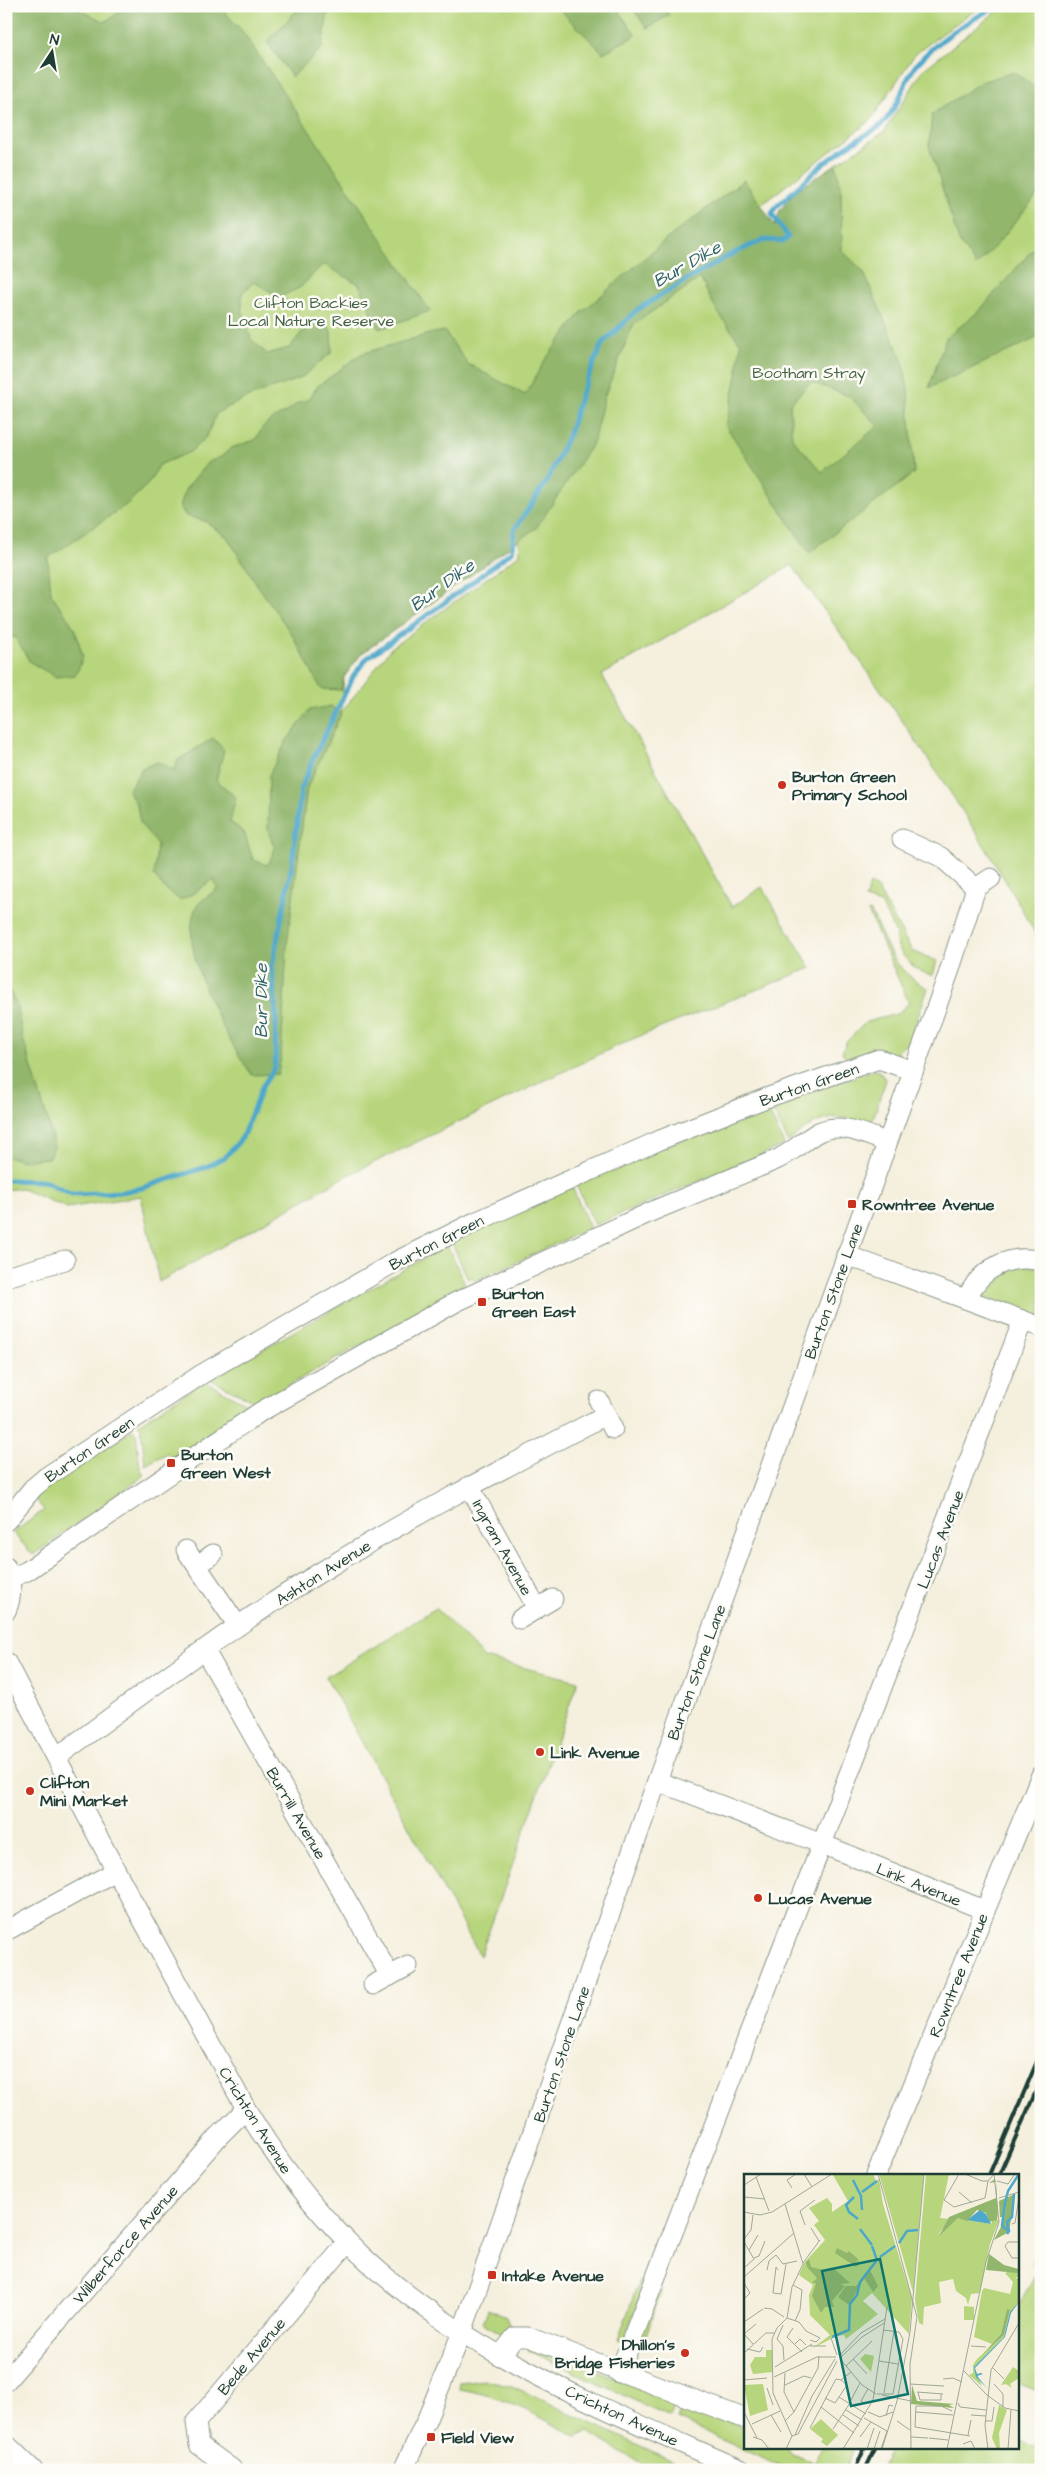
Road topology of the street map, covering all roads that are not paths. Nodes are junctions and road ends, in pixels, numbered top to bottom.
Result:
1 (902, 839) dead end
2 (912, 1071) junction
3 (886, 1142) junction
4 (846, 1255) junction
5 (65, 1260) dead end
6 (1041, 1261) edge
7 (6, 1277) edge
8 (967, 1298) junction
9 (1023, 1320) junction
10 (1041, 1327) edge
11 (606, 1415) dead end
12 (469, 1486) junction
13 (6, 1521) edge
14 (186, 1550) dead end
15 (213, 1554) dead end
16 (196, 1566) junction
17 (9, 1572) edge
18 (6, 1611) edge
19 (520, 1619) dead end
20 (238, 1626) junction
21 (205, 1650) junction
22 (6, 1662) edge
23 (57, 1757) junction
24 (1041, 1775) edge
25 (657, 1781) junction
26 (822, 1844) junction
27 (116, 1871) junction
28 (984, 1910) junction
29 (6, 1930) edge
30 (408, 1966) dead end
31 (390, 1976) junction
32 (373, 1985) dead end
33 (246, 2109) junction
34 (876, 2174) edge
35 (348, 2242) junction
36 (462, 2332) junction
37 (500, 2356) junction
38 (619, 2372) junction
39 (6, 2381) edge
40 (744, 2418) edge
41 (6, 2444) edge
42 (232, 2469) edge
43 (33, 2470) edge
44 (403, 2470) edge
45 (742, 2470) edge

1 - 2 street, Burton Stone Lane
2 - 3 street, Burton Stone Lane
2 - 13 street, Burton Green
3 - 4 street, Burton Stone Lane
3 - 17 street
4 - 8 street
4 - 25 street, Burton Stone Lane
5 - 7 street
6 - 8 street
8 - 9 street
9 - 10 street
9 - 26 street, Lucas Avenue
11 - 12 street, Ashton Avenue
12 - 19 street, Ingram Avenue
12 - 20 street, Ashton Avenue
14 - 16 street
15 - 16 street
16 - 20 street
17 - 18 street
20 - 21 street, Ashton Avenue
21 - 23 street, Ashton Avenue
21 - 31 street, Burrill Avenue
22 - 23 street, Crichton Avenue
23 - 27 street, Crichton Avenue
24 - 28 street, Rowntree Avenue
25 - 26 street, Link Avenue
25 - 36 street, Burton Stone Lane
26 - 28 street, Link Avenue
26 - 38 street, Lucas Avenue
27 - 29 street
27 - 33 street, Crichton Avenue
28 - 34 street, Rowntree Avenue
30 - 31 street
31 - 32 street
33 - 35 street, Crichton Avenue
33 - 39 street, Wilberforce Avenue
35 - 36 street, Crichton Avenue
35 - 42 street, Bede Avenue
36 - 37 street, Crichton Avenue
36 - 44 street, Burton Stone Lane
37 - 38 street
37 - 45 street, Crichton Avenue
38 - 40 street
41 - 43 street

